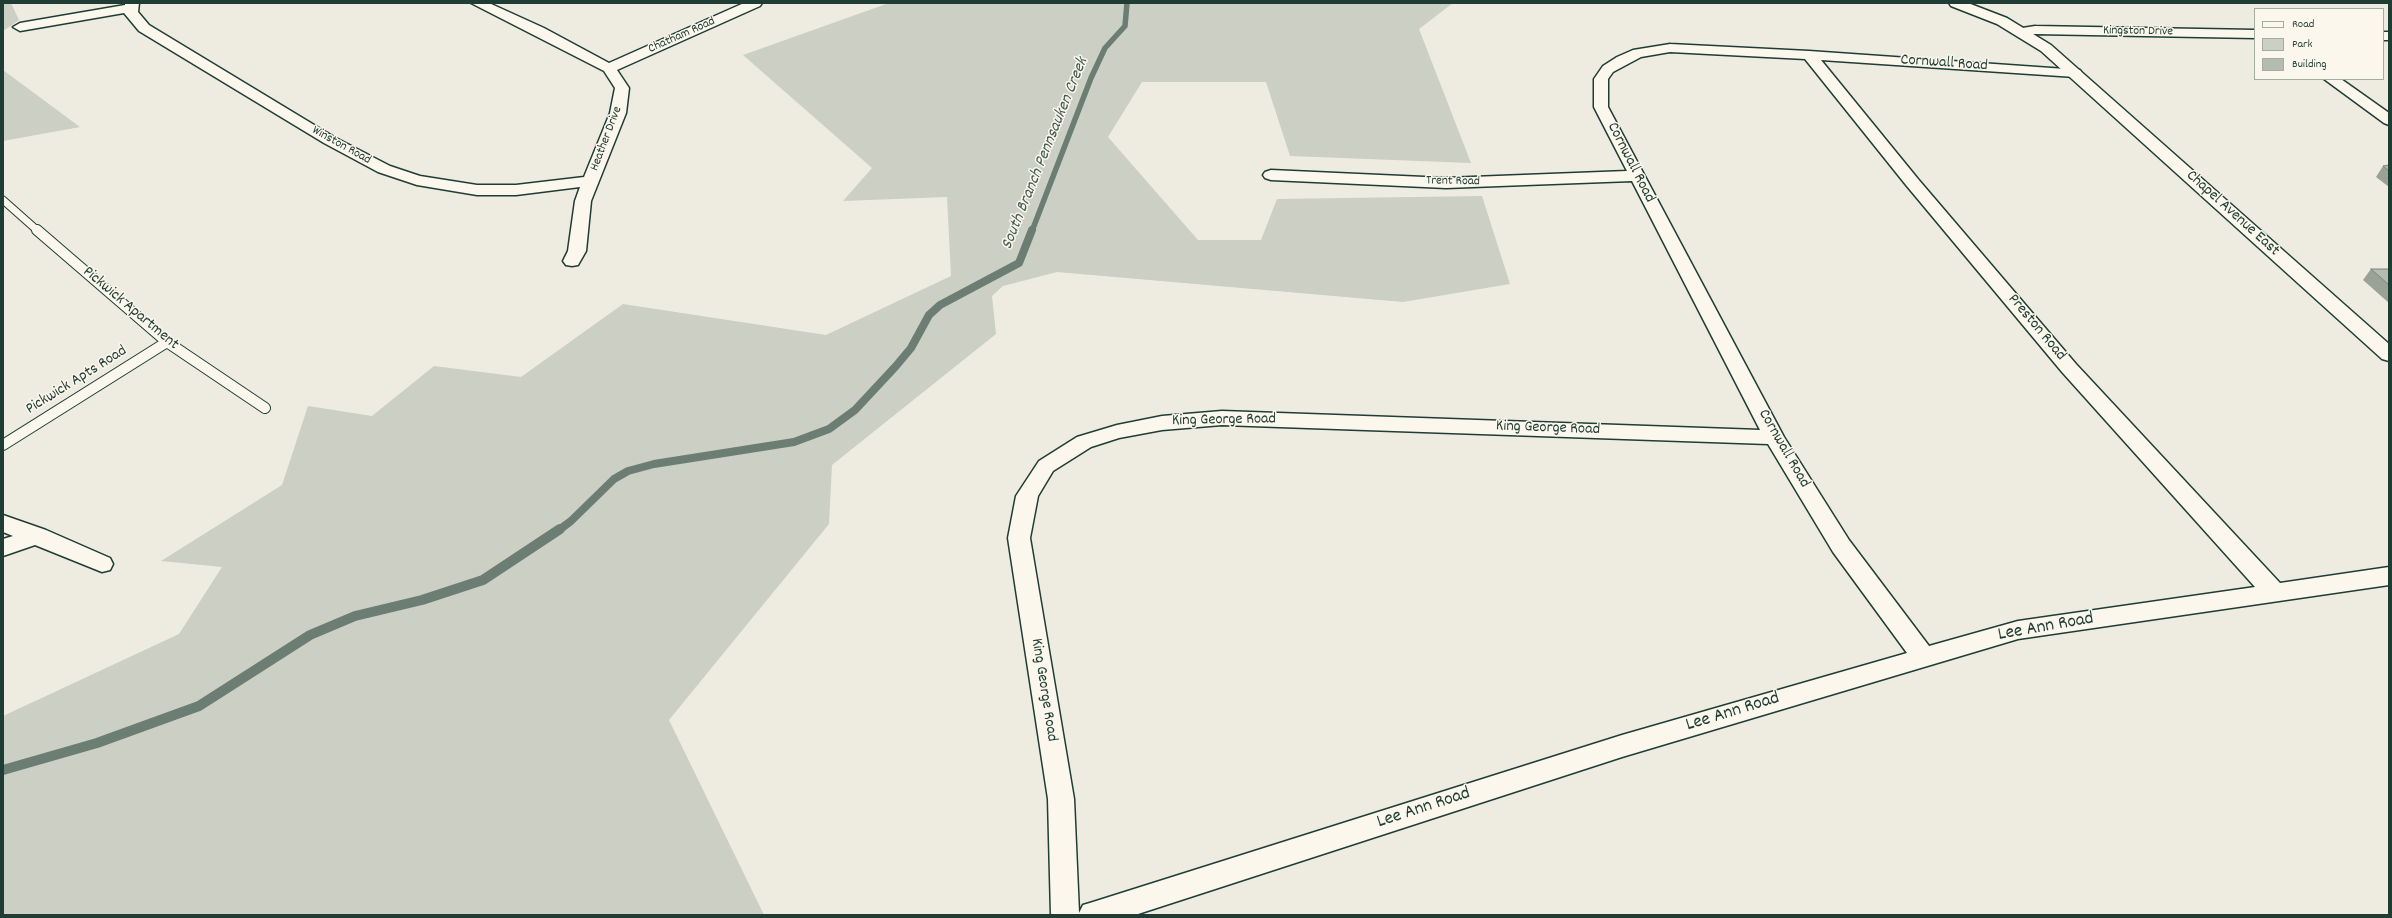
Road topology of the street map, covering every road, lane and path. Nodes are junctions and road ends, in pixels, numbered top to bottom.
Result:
1 (478, 3) edge
2 (754, 3) edge
3 (1956, 3) edge
4 (131, 6) edge
5 (20, 27) dead end
6 (2022, 32) junction
7 (2254, 34) edge
8 (1809, 55) junction
9 (608, 68) junction
10 (2075, 73) junction
11 (2332, 80) edge
12 (2389, 120) edge
13 (1271, 175) dead end
14 (1636, 176) junction
15 (592, 180) junction
16 (3, 200) edge
17 (572, 261) dead end
18 (168, 342) junction
19 (2389, 355) edge
20 (264, 408) dead end
21 (1774, 437) junction
22 (3, 446) edge
23 (3, 523) edge
24 (38, 536) junction
25 (3, 548) edge
26 (102, 564) dead end
27 (2389, 576) edge
28 (2273, 592) junction
29 (1924, 656) junction
30 (1065, 915) edge
31 (1093, 915) edge

1 - 9 street, Heather Drive
2 - 9 street, Chatham Road
3 - 6 street
4 - 5 street
4 - 15 street, Winston Road
6 - 7 street, Kingston Drive
6 - 10 street, Chapel Avenue East
8 - 10 street, Cornwall Road
8 - 14 street, Cornwall Road
8 - 28 street, Preston Road
9 - 15 street, Heather Drive
10 - 19 street, Chapel Avenue East
11 - 12 street
13 - 14 street, Trent Road
14 - 21 street, Cornwall Road
15 - 17 street, Heather Drive
16 - 18 lane, Pickwick Apartment
18 - 20 lane, Pickwick Apartment
18 - 22 lane, Pickwick Apts Road
21 - 29 street, Cornwall Road
21 - 30 street, King George Road
23 - 24 street
24 - 25 street
24 - 26 street
27 - 28 street, Lee Ann Road
28 - 29 street, Lee Ann Road
29 - 31 street, Lee Ann Road

